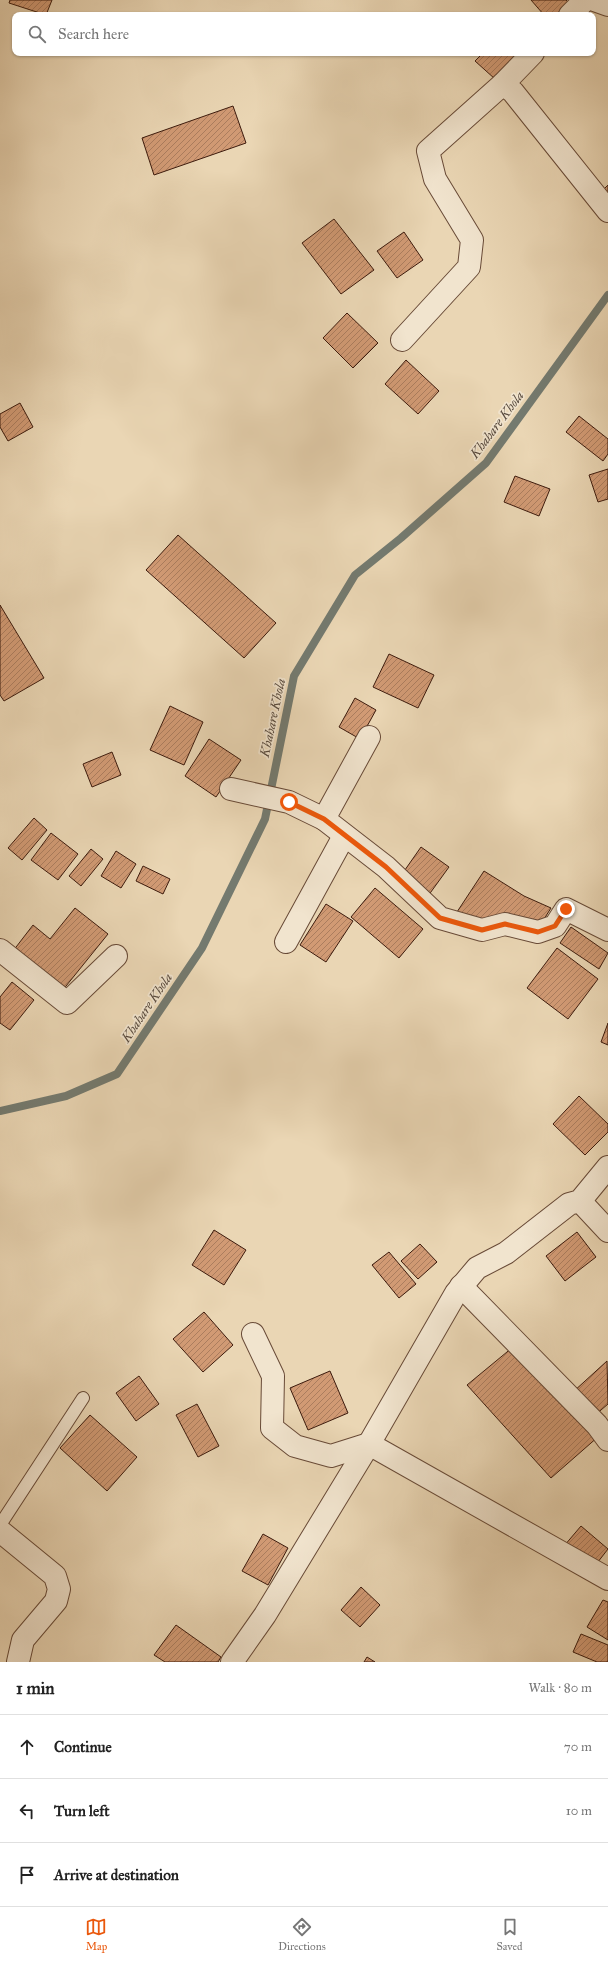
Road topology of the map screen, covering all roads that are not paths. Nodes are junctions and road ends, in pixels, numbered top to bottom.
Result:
1 (585, 0) edge
2 (594, 0) edge
3 (608, 5) edge
4 (573, 12) edge
5 (530, 56) edge
6 (503, 84) junction
7 (608, 211) edge
8 (402, 340) dead end
9 (369, 738) dead end
10 (237, 791) dead end
11 (324, 819) junction
12 (344, 836) junction
13 (608, 930) edge
14 (286, 942) dead end
15 (0, 950) edge
16 (116, 956) dead end
17 (608, 1167) edge
18 (580, 1200) junction
19 (608, 1231) edge
20 (461, 1286) junction
21 (253, 1334) dead end
22 (83, 1398) dead end
23 (608, 1440) edge
24 (369, 1444) junction
25 (0, 1525) edge
26 (0, 1532) edge
27 (606, 1572) edge
28 (18, 1662) edge
29 (232, 1662) edge

1 - 4 street
2 - 3 street
5 - 6 street
6 - 7 street
6 - 8 street
9 - 11 street
10 - 11 street
11 - 12 street
12 - 13 street
12 - 14 street
15 - 16 street
17 - 18 street
18 - 19 street
18 - 20 street
20 - 23 street
20 - 24 street
21 - 24 street
22 - 25 lane
24 - 27 street
24 - 29 street
26 - 28 street

